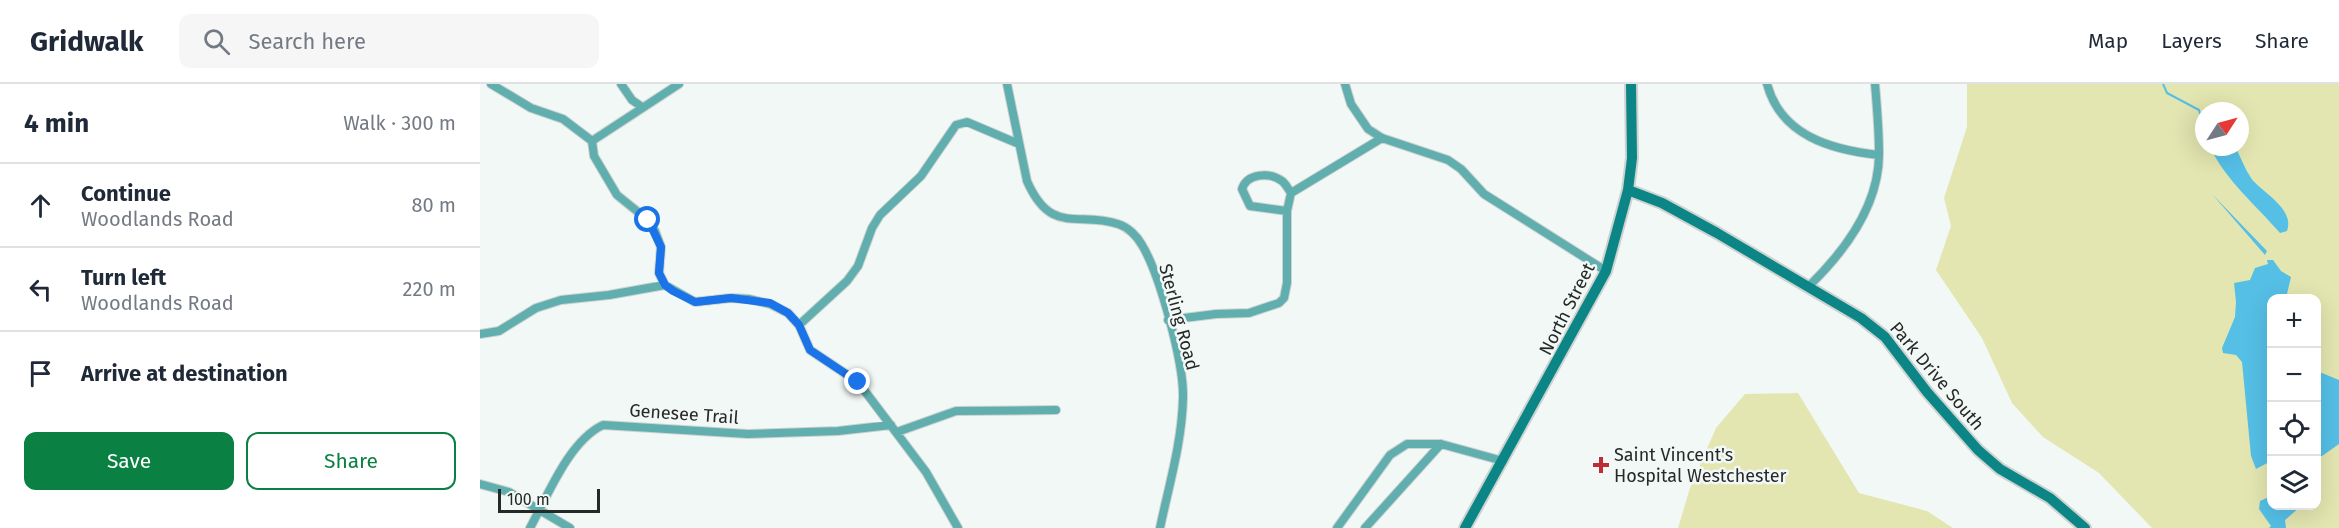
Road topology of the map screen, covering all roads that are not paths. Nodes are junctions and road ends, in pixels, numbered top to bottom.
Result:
1 (491, 84) edge
2 (621, 84) edge
3 (679, 84) edge
4 (1007, 84) edge
5 (1345, 84) edge
6 (1631, 84) edge
7 (1767, 84) edge
8 (1875, 84) edge
9 (642, 107) junction
10 (1382, 138) junction
11 (592, 141) junction
12 (1019, 144) junction
13 (1879, 155) junction
14 (1628, 190) junction
15 (1291, 193) junction
16 (1287, 211) junction
17 (1606, 271) junction
18 (665, 285) junction
19 (1809, 286) junction
20 (1168, 320) junction
21 (799, 325) junction
22 (480, 334) edge
23 (1056, 410) dead end
24 (891, 425) junction
25 (897, 432) junction
26 (1441, 444) junction
27 (1503, 461) junction
28 (480, 484) edge
29 (540, 510) junction
30 (530, 528) edge
31 (570, 528) edge
32 (958, 528) edge
33 (1160, 528) edge
34 (1337, 528) edge
35 (1365, 528) edge
36 (1465, 528) edge
37 (2085, 528) edge

1 - 11 street
2 - 9 street
3 - 9 street
4 - 12 street, Sterling Road
5 - 10 street
6 - 14 street, North Street
7 - 13 street
8 - 13 street
9 - 11 street
10 - 15 street
10 - 17 street
11 - 18 street
12 - 20 street, Sterling Road
12 - 21 street
13 - 19 street
14 - 17 street, North Street
14 - 19 street, Park Drive South
15 - 16 street
15 - 16 street
16 - 20 street
17 - 27 street, North Street
18 - 21 street
18 - 22 street
19 - 37 street, Park Drive South
20 - 33 street, Sterling Road
21 - 24 street
23 - 25 street
24 - 25 street
24 - 29 street, Genesee Trail
25 - 32 street
26 - 27 street
26 - 34 street
26 - 35 street
27 - 36 street, North Street
28 - 29 street
29 - 30 street, Genesee Trail
29 - 31 street

